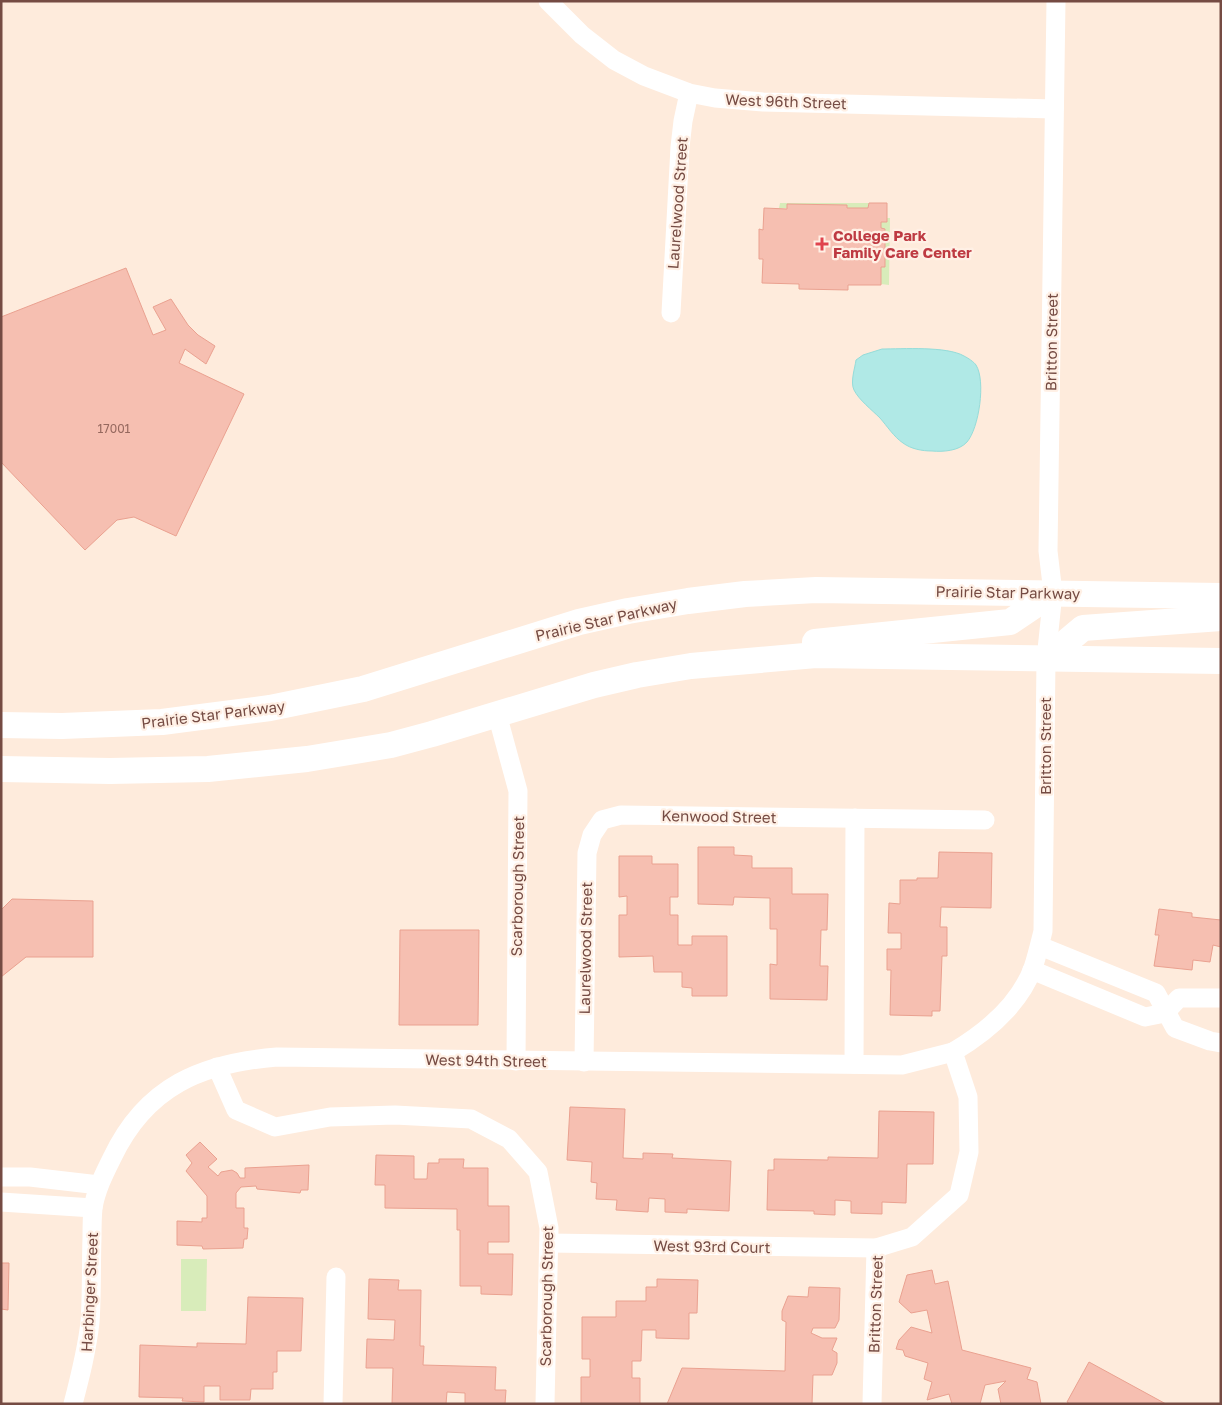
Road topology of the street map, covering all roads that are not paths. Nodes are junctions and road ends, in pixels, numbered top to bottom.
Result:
1 (548, 1) edge
2 (1056, 1) edge
3 (689, 93) junction
4 (1054, 109) junction
5 (671, 313) dead end
6 (1053, 593) junction
7 (1221, 596) edge
8 (1221, 618) edge
9 (1046, 659) junction
10 (1221, 661) edge
11 (707, 665) junction
12 (497, 714) junction
13 (1, 725) edge
14 (1, 769) edge
15 (855, 818) junction
16 (985, 820) dead end
17 (592, 834) joint
18 (1040, 946) junction
19 (1032, 970) junction
20 (1221, 998) edge
21 (1165, 1013) junction
22 (1221, 1042) edge
23 (953, 1052) junction
24 (516, 1061) junction
25 (584, 1062) junction
26 (854, 1064) junction
27 (218, 1066) junction
28 (1, 1177) edge
29 (99, 1185) junction
30 (1, 1202) edge
31 (93, 1208) junction
32 (549, 1243) junction
33 (876, 1248) junction
34 (336, 1277) dead end
35 (73, 1404) edge
36 (333, 1404) edge
37 (545, 1404) edge
38 (872, 1404) edge

1 - 3 street, West 96th Street
2 - 4 street, Britton Street
3 - 4 street, West 96th Street
3 - 5 street, Laurelwood Street
4 - 6 street, Britton Street
6 - 7 main road, Prairie Star Parkway
6 - 9 street, Britton Street
6 - 11 main road
6 - 13 main road, Prairie Star Parkway
8 - 9 main road
9 - 10 main road
9 - 11 main road
9 - 18 street, Britton Street
11 - 12 main road
12 - 14 main road
12 - 24 street, Scarborough Street
15 - 16 street, Kenwood Street
15 - 17 street, Kenwood Street
15 - 26 street
17 - 25 street, Laurelwood Street
18 - 19 street, Britton Street
18 - 21 street
19 - 21 street
19 - 23 street, Britton Street
20 - 21 street
21 - 22 street
23 - 26 street, West 94th Street
23 - 33 street, Britton Street
24 - 25 street, West 94th Street
24 - 27 street, West 94th Street
25 - 26 street, West 94th Street
27 - 29 street, West 94th Street
27 - 32 street, Scarborough Street
28 - 29 street
29 - 31 street, West 94th Street
30 - 31 street
31 - 35 street, Harbinger Street
32 - 33 street, West 93rd Court
32 - 37 street, Scarborough Street
33 - 38 street, Britton Street
34 - 36 street

